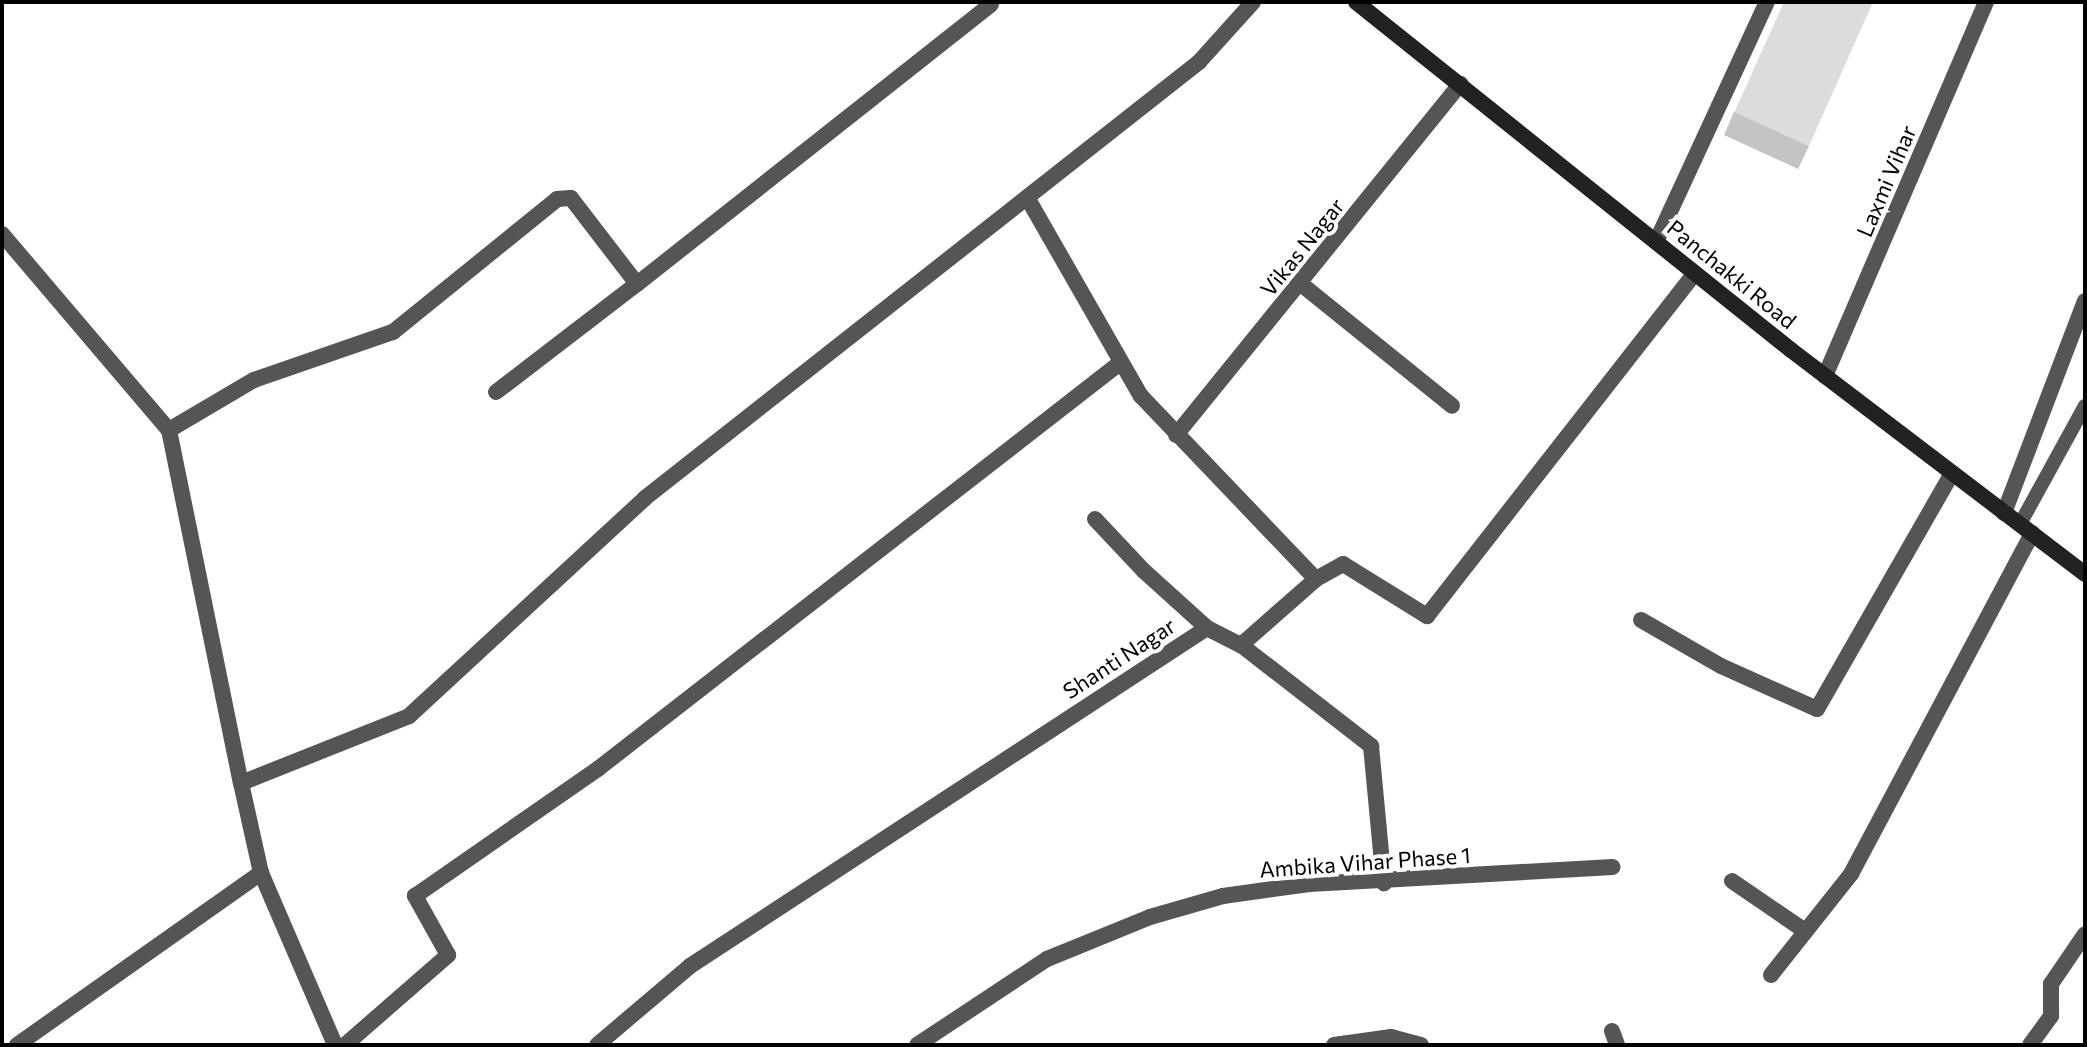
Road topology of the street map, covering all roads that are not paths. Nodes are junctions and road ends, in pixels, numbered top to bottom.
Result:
1 (1253, 2) edge
2 (1356, 2) edge
3 (1767, 2) edge
4 (1986, 2) edge
5 (991, 4) edge
6 (1460, 84) junction
7 (1028, 199) junction
8 (2, 234) edge
9 (1656, 242) junction
10 (1695, 273) junction
11 (637, 284) junction
12 (1301, 284) junction
13 (2085, 301) edge
14 (1120, 363) junction
15 (1825, 376) junction
16 (496, 392) dead end
17 (1452, 406) dead end
18 (2085, 406) edge
19 (169, 430) junction
20 (1176, 435) junction
21 (1952, 473) junction
22 (2004, 513) junction
23 (1095, 519) dead end
24 (2026, 528) junction
25 (2083, 567) edge
26 (1316, 579) junction
27 (1641, 620) dead end
28 (1207, 628) junction
29 (1241, 645) junction
30 (241, 783) junction
31 (1613, 867) dead end
32 (261, 873) junction
33 (1732, 881) dead end
34 (1384, 883) junction
35 (1805, 931) junction
36 (2085, 934) edge
37 (1771, 975) dead end
38 (17, 1045) edge
39 (335, 1045) edge
40 (345, 1045) edge
41 (597, 1045) edge
42 (917, 1045) edge
43 (1334, 1045) edge
44 (1421, 1045) edge
45 (2030, 1045) edge

1 - 7 street
2 - 6 main road, Panchakki Road
3 - 9 street
4 - 15 street, Laxmi Vihar
5 - 11 street
6 - 9 main road, Panchakki Road
6 - 12 street, Vikas Nagar
7 - 14 street
7 - 30 street
8 - 19 street
9 - 10 main road, Panchakki Road
10 - 15 main road, Panchakki Road
10 - 26 street
11 - 16 street
11 - 19 street
12 - 17 street
12 - 20 street, Vikas Nagar
13 - 22 street
14 - 20 street
14 - 40 street
15 - 21 main road, Panchakki Road
18 - 24 lane
19 - 30 street
20 - 26 street
21 - 22 main road, Panchakki Road
21 - 27 street
22 - 24 main road, Panchakki Road
23 - 28 street
24 - 25 main road, Panchakki Road
24 - 35 street
26 - 29 street
28 - 29 street, Shanti Nagar
28 - 41 street, Shanti Nagar
29 - 34 street, Shanti Nagar
30 - 32 street
31 - 34 street, Ambika Vihar Phase 1
32 - 38 street
32 - 39 street
33 - 35 street
34 - 42 street, Ambika Vihar Phase 1
35 - 37 street
36 - 45 street
43 - 44 street

